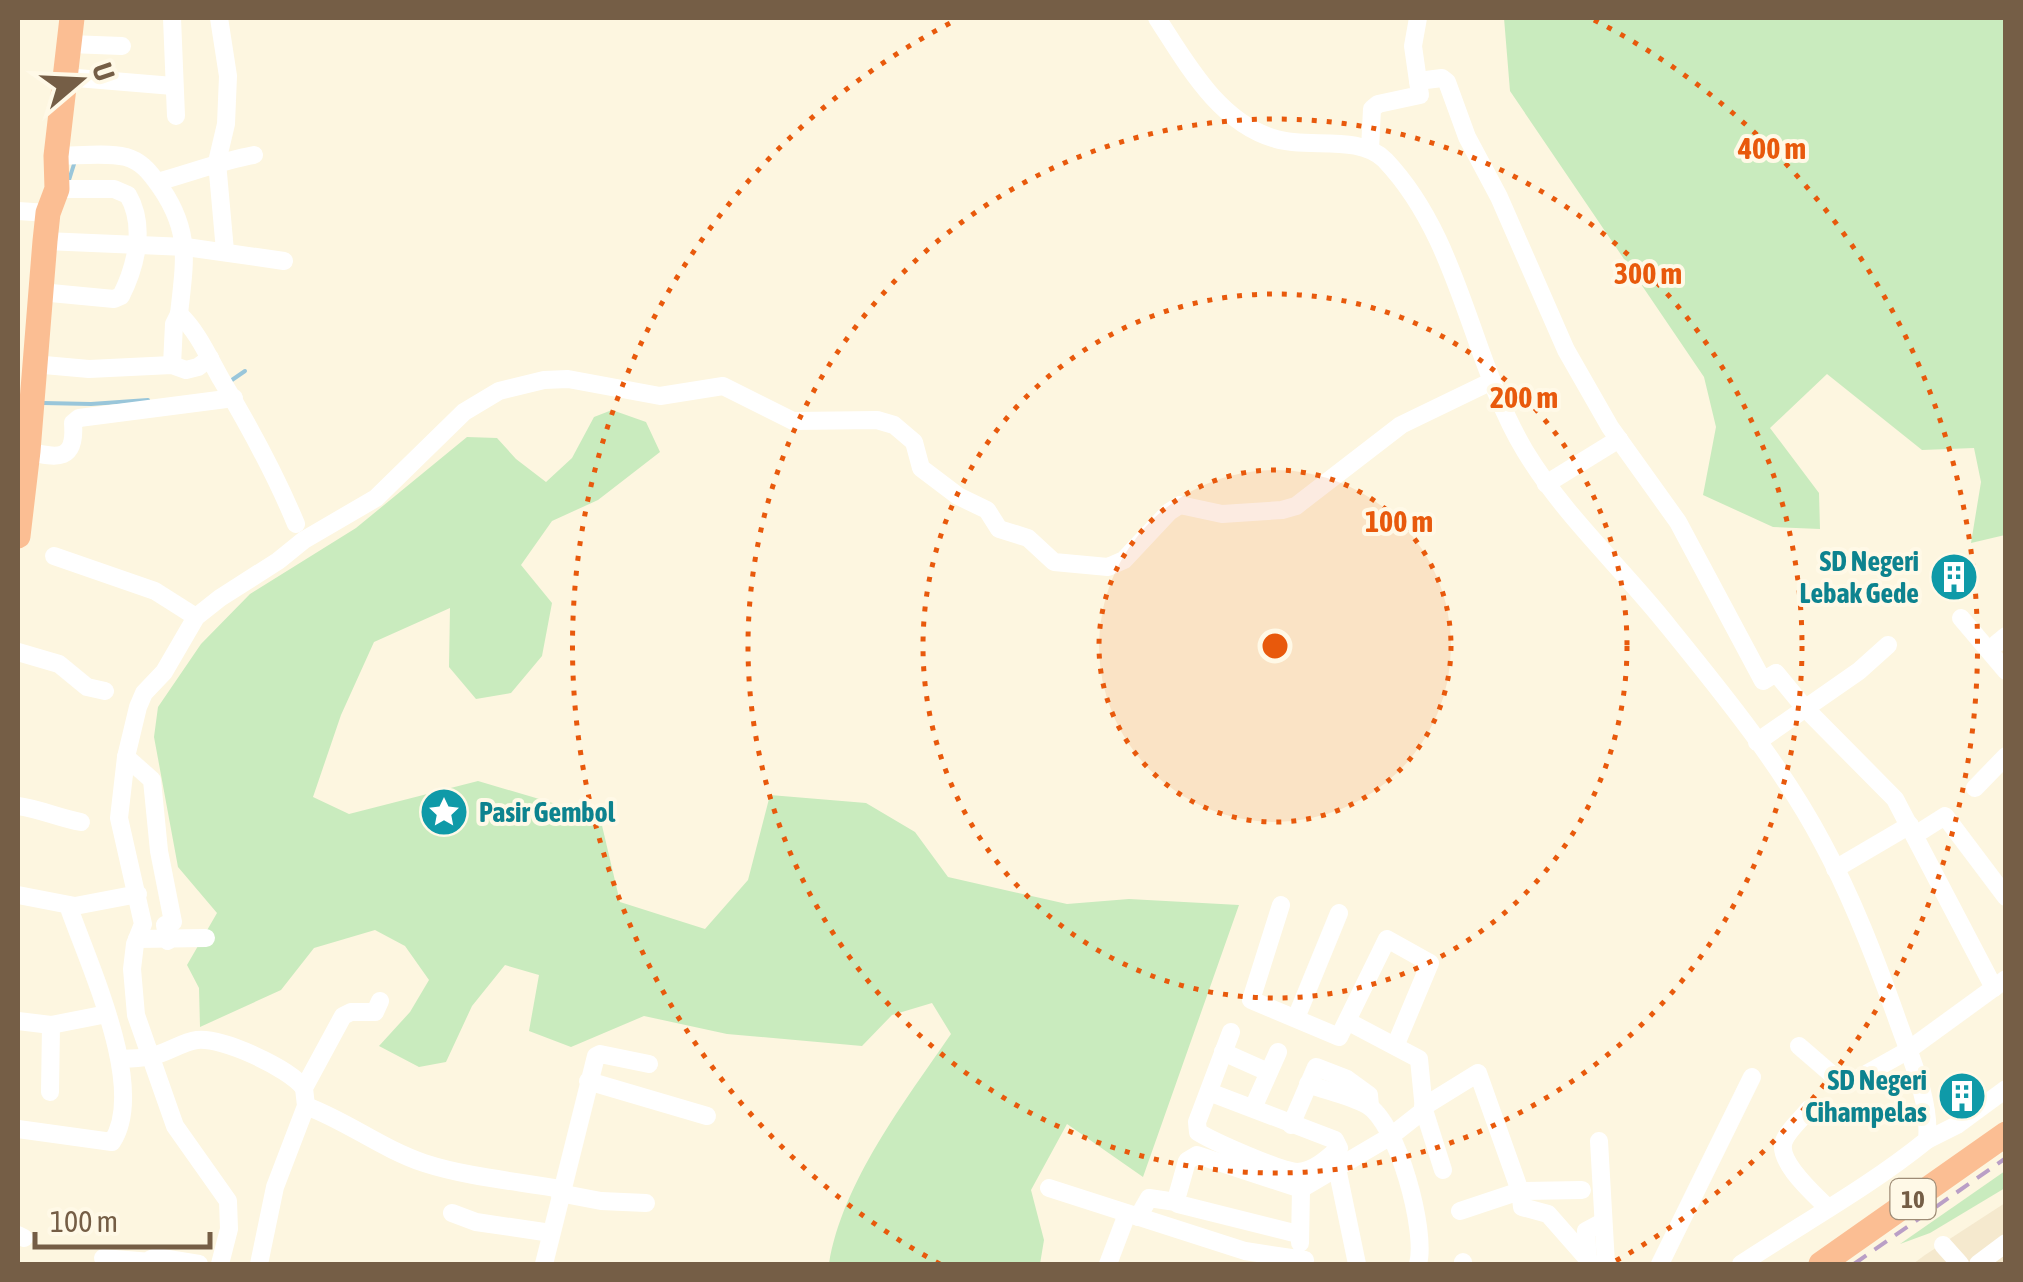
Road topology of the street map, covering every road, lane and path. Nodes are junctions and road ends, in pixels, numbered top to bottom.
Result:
1 (72, 18) edge
2 (172, 18) edge
3 (219, 18) edge
4 (1157, 18) edge
5 (1418, 18) edge
6 (69, 44) junction
7 (122, 46) dead end
8 (65, 77) junction
9 (1418, 81) junction
10 (174, 86) junction
11 (176, 116) dead end
12 (1370, 149) junction
13 (254, 155) dead end
14 (56, 156) junction
15 (114, 156) junction
16 (217, 162) junction
17 (158, 182) junction
18 (114, 188) junction
19 (18, 210) edge
20 (49, 218) junction
21 (18, 224) edge
22 (136, 245) junction
23 (186, 247) junction
24 (225, 251) junction
25 (284, 261) dead end
26 (40, 292) junction
27 (179, 314) junction
28 (29, 348) edge
29 (210, 358) junction
30 (172, 365) junction
31 (1492, 382) junction
32 (229, 391) junction
33 (26, 411) edge
34 (1620, 439) junction
35 (28, 452) junction
36 (1546, 484) junction
37 (20, 490) edge
38 (296, 524) dead end
39 (18, 536) edge
40 (54, 556) dead end
41 (196, 617) junction
42 (1962, 618) dead end
43 (2006, 636) edge
44 (1888, 645) dead end
45 (1989, 650) junction
46 (18, 652) edge
47 (2006, 671) edge
48 (105, 691) dead end
49 (1804, 707) junction
50 (1757, 742) junction
51 (2006, 756) edge
52 (126, 758) junction
53 (1975, 788) dead end
54 (18, 806) edge
55 (81, 822) dead end
56 (1913, 830) junction
57 (1835, 869) junction
58 (138, 894) junction
59 (18, 895) edge
60 (2006, 897) edge
61 (68, 905) junction
62 (1282, 906) dead end
63 (1338, 913) dead end
64 (206, 938) dead end
65 (137, 940) junction
66 (168, 941) junction
67 (2000, 984) edge
68 (380, 1001) dead end
69 (107, 1014) junction
70 (1296, 1018) junction
71 (18, 1021) edge
72 (1349, 1022) junction
73 (51, 1025) junction
74 (1231, 1032) dead end
75 (1396, 1044) junction
76 (1798, 1046) dead end
77 (1908, 1050) junction
78 (1223, 1052) junction
79 (1278, 1052) dead end
80 (152, 1056) junction
81 (120, 1059) junction
82 (648, 1064) dead end
83 (1268, 1072) junction
84 (1752, 1077) dead end
85 (588, 1080) junction
86 (2006, 1090) edge
87 (50, 1092) dead end
88 (1209, 1092) junction
89 (305, 1097) junction
90 (1253, 1108) junction
91 (1424, 1108) junction
92 (1810, 1110) dead end
93 (707, 1116) dead end
94 (1291, 1125) junction
95 (18, 1128) edge
96 (2006, 1134) edge
97 (1391, 1136) junction
98 (1927, 1140) junction
99 (1599, 1141) dead end
100 (1337, 1168) junction
101 (1442, 1170) dead end
102 (1574, 1184) dead end
103 (1049, 1188) dead end
104 (1301, 1188) junction
105 (560, 1191) junction
106 (1520, 1191) junction
107 (1176, 1202) junction
108 (646, 1203) dead end
109 (1827, 1208) junction
110 (1460, 1211) dead end
111 (452, 1213) dead end
112 (1132, 1215) junction
113 (551, 1233) junction
114 (1298, 1234) junction
115 (2006, 1242) edge
116 (1943, 1245) dead end
117 (103, 1258) dead end
118 (1305, 1262) edge
119 (1595, 1263) edge
120 (151, 1264) edge
121 (199, 1264) edge
122 (220, 1264) edge
123 (259, 1264) edge
124 (544, 1264) edge
125 (1108, 1264) edge
126 (1357, 1264) edge
127 (1418, 1264) edge
128 (1660, 1264) edge
129 (1741, 1264) edge
130 (1821, 1264) edge
131 (1960, 1264) edge
132 (1978, 1264) edge

1 - 6 highway
2 - 10 street
3 - 16 street
4 - 12 street
5 - 9 street
6 - 7 street
6 - 8 highway
8 - 10 street
8 - 14 highway
9 - 12 street
9 - 34 street
10 - 11 street
12 - 31 street
13 - 16 street
14 - 15 street
14 - 20 highway
15 - 17 street
15 - 18 street
16 - 17 street
16 - 24 street
17 - 23 street
18 - 20 street
18 - 22 street
19 - 20 street
20 - 21 street
20 - 22 street
20 - 26 highway
22 - 23 street
22 - 26 street
23 - 24 street
23 - 27 street
24 - 25 street
26 - 28 highway
27 - 29 street
27 - 30 street
28 - 30 street
28 - 33 highway
29 - 30 street
29 - 32 street
31 - 36 street
31 - 41 street
32 - 35 street
32 - 38 street
33 - 35 highway
34 - 36 street
34 - 49 street
35 - 37 highway
36 - 50 street
37 - 39 highway
40 - 41 street
41 - 52 street
42 - 45 street
43 - 45 street
44 - 49 street
45 - 47 street
46 - 48 street
49 - 50 street
49 - 56 street
50 - 57 street
51 - 53 street
52 - 58 street
52 - 66 street
54 - 55 street
56 - 57 street
56 - 60 street
56 - 67 street
57 - 77 street
58 - 61 street
58 - 65 street
59 - 61 street
61 - 69 street
62 - 70 street
63 - 70 street
64 - 66 street
65 - 66 street
65 - 80 street
67 - 77 street
68 - 89 street
69 - 73 street
69 - 81 street
70 - 72 street
71 - 73 street
72 - 75 street
72 - 75 street
73 - 87 street
74 - 78 street
75 - 91 street
76 - 77 street
77 - 98 street
78 - 83 street
78 - 88 street
79 - 83 street
80 - 81 street
80 - 89 street
80 - 122 street
81 - 95 street
82 - 85 street
83 - 90 street
84 - 128 street
85 - 93 street
85 - 105 street
86 - 98 street
88 - 90 street
88 - 94 street
89 - 105 street
89 - 123 street
90 - 94 street
91 - 97 street
91 - 101 street
91 - 106 street
92 - 109 street
94 - 97 street
96 - 130 highway, 10
97 - 100 street
97 - 127 street
98 - 109 street
99 - 119 street
100 - 104 street
100 - 126 street
102 - 106 street
103 - 112 street
104 - 107 street
104 - 114 street
105 - 108 street
105 - 113 street
106 - 110 street
106 - 119 street
107 - 112 street
107 - 114 street
109 - 129 street
111 - 113 street
112 - 118 street
112 - 125 street
113 - 124 street
114 - 118 street
115 - 132 street
116 - 131 street
117 - 120 street
120 - 121 street

